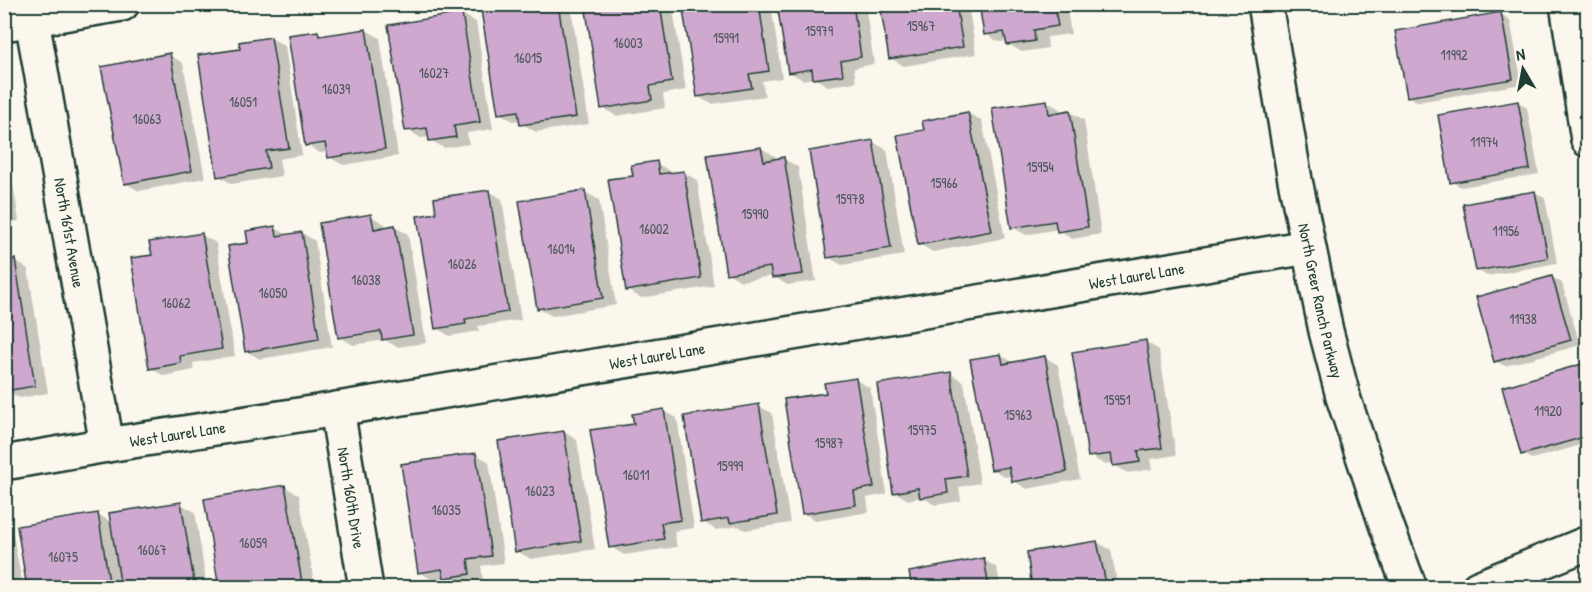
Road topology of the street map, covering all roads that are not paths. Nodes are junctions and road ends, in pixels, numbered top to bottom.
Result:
1 (122, 4) edge
2 (1265, 4) edge
3 (1567, 4) edge
4 (18, 22) edge
5 (1587, 140) edge
6 (1308, 247) junction
7 (337, 409) junction
8 (107, 445) junction
9 (4, 464) edge
10 (1587, 543) edge
11 (366, 588) edge
12 (1410, 588) edge
13 (1478, 588) edge

1 - 4 street
2 - 6 street, North Greer Ranch Parkway
3 - 5 street
4 - 8 street, North 161st Avenue
6 - 7 street, West Laurel Lane
6 - 12 street, North Greer Ranch Parkway
7 - 8 street, West Laurel Lane
7 - 11 street, North 160th Drive
8 - 9 street, West Laurel Lane
10 - 13 street

